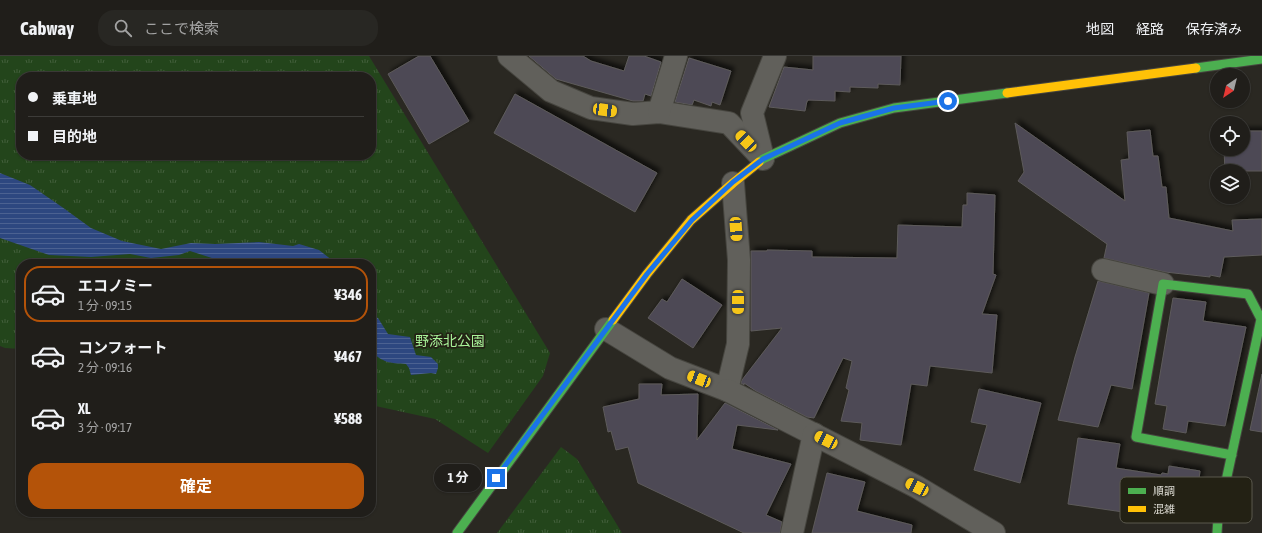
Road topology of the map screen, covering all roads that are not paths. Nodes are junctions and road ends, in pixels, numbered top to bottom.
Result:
1 (509, 56) edge
2 (676, 56) edge
3 (775, 56) edge
4 (1259, 56) edge
5 (1262, 59) edge
6 (659, 112) junction
7 (763, 159) junction
8 (733, 182) junction
9 (1103, 270) dead end
10 (1162, 284) junction
11 (606, 329) junction
12 (728, 390) junction
13 (814, 434) junction
14 (1232, 455) junction
15 (1227, 477) edge
16 (1218, 523) edge
17 (457, 533) edge
18 (792, 533) edge
19 (994, 533) edge
20 (1217, 533) edge

1 - 6 street
2 - 6 street
3 - 7 street
4 - 5 street
5 - 7 street
6 - 7 street
7 - 8 street
8 - 11 street
8 - 12 street
9 - 10 street
10 - 14 street
10 - 14 street
11 - 12 street
11 - 17 street
12 - 13 street
13 - 18 street
13 - 19 street
14 - 15 street
16 - 20 street

